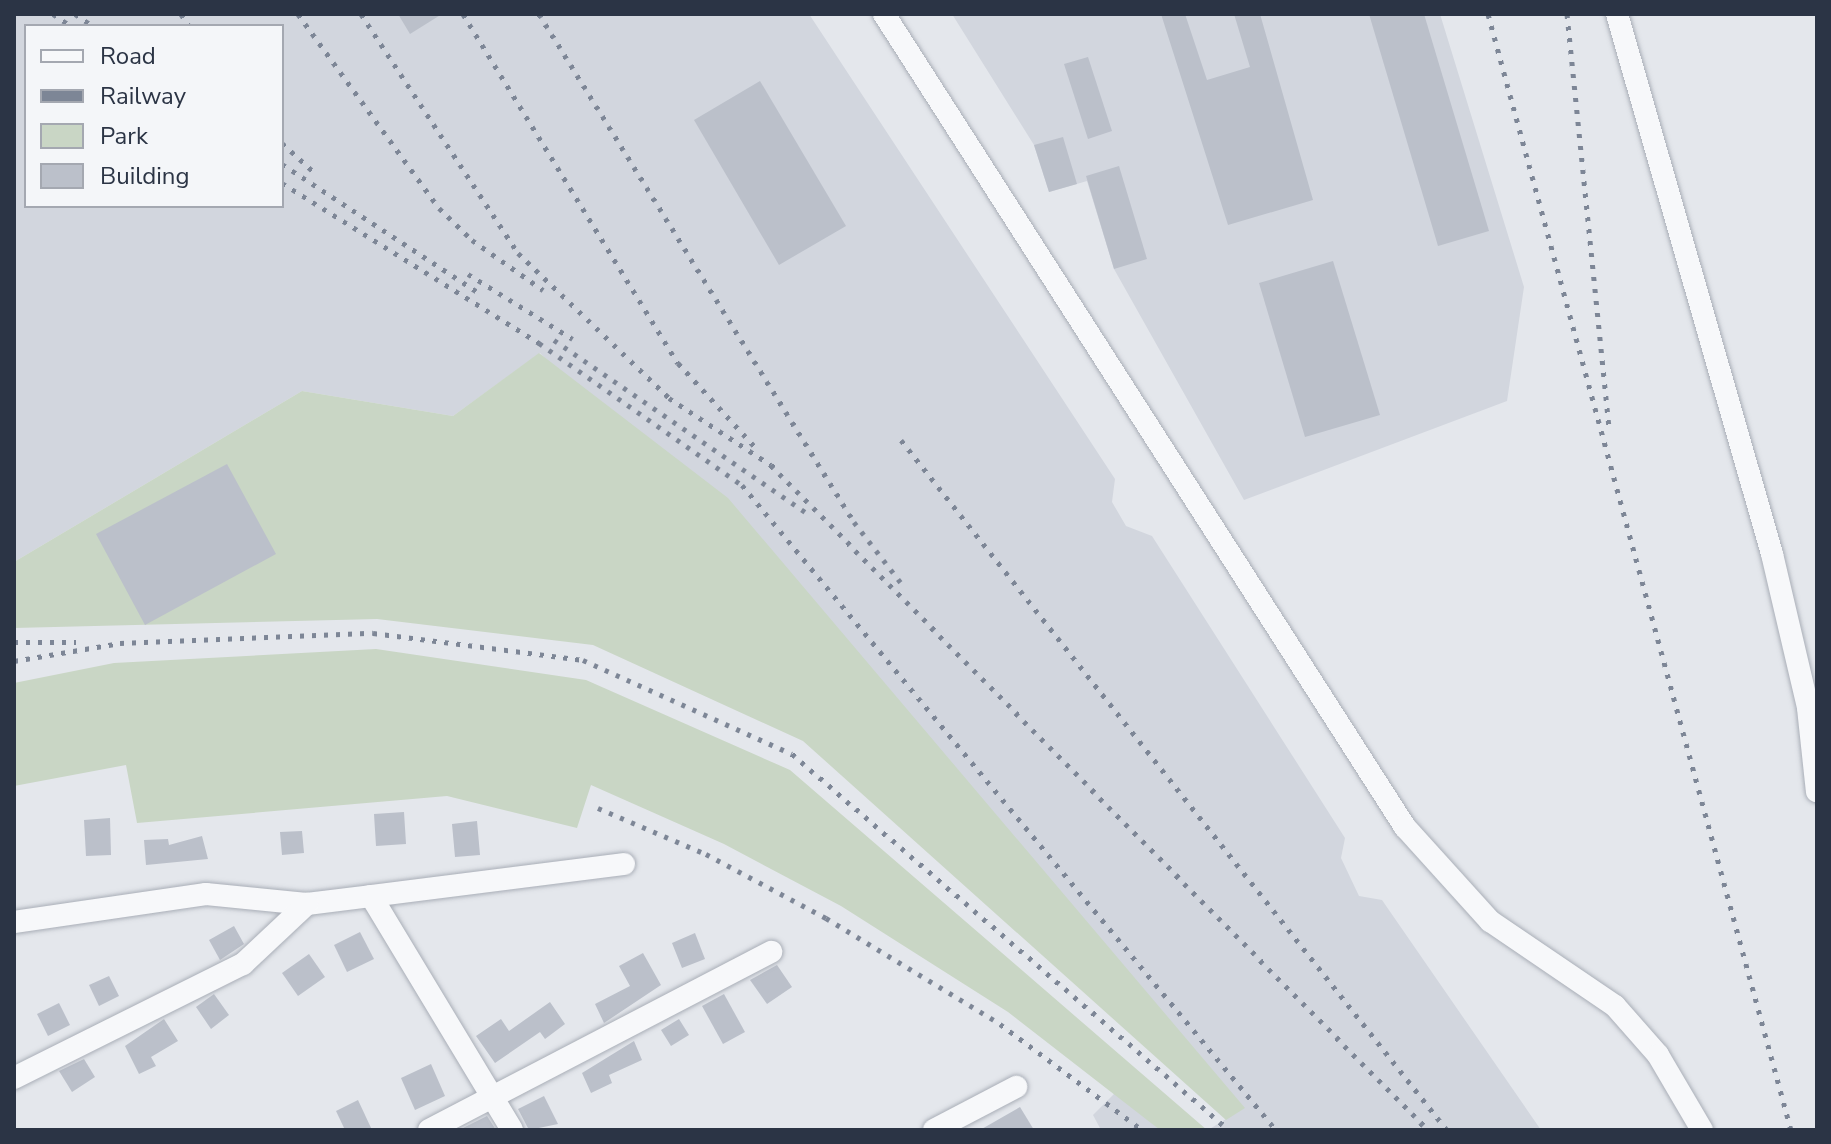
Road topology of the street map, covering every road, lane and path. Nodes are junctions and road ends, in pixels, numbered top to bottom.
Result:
1 (884, 14) edge
2 (1617, 14) edge
3 (1817, 792) edge
4 (624, 864) dead end
5 (371, 896) junction
6 (307, 904) junction
7 (14, 922) edge
8 (771, 952) dead end
9 (14, 1078) edge
10 (1016, 1087) dead end
11 (492, 1096) junction
12 (429, 1130) edge
13 (512, 1130) edge
14 (934, 1130) edge
15 (1702, 1130) edge

1 - 15 street
2 - 3 street
4 - 5 street
5 - 6 street
5 - 11 street
6 - 7 street
6 - 9 street
8 - 11 street
10 - 14 street
11 - 12 street
11 - 13 street

